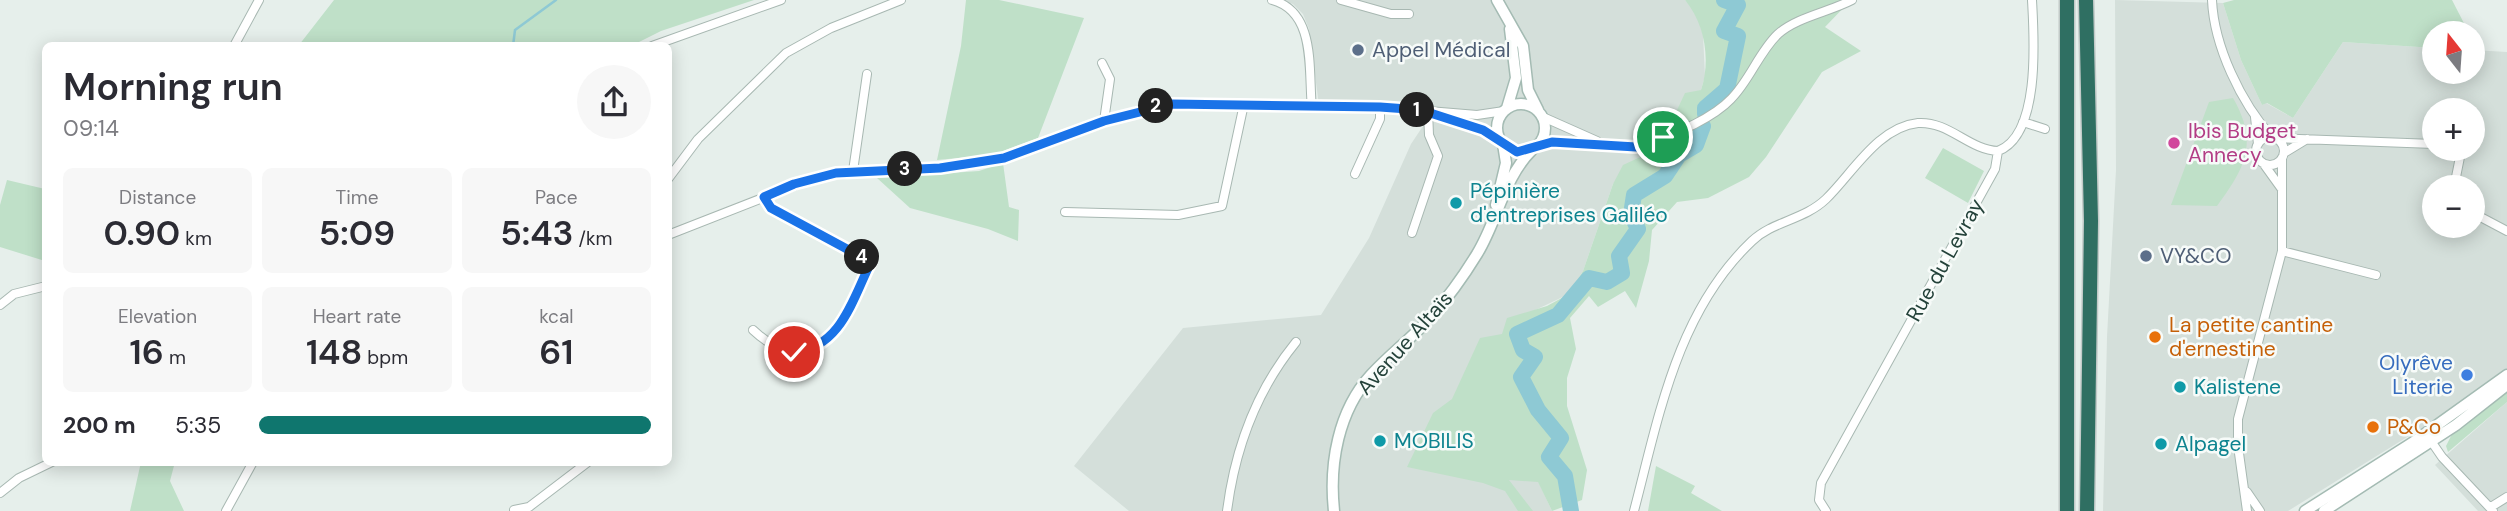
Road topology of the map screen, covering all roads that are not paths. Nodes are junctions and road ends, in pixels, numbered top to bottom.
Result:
1 (259, 0) edge
2 (781, 0) edge
3 (901, 0) edge
4 (1272, 0) edge
5 (1341, 0) edge
6 (1497, 0) edge
7 (1852, 0) edge
8 (2032, 0) edge
9 (2067, 0) edge
10 (2086, 0) edge
11 (2212, 0) edge
12 (1409, 13) dead end
13 (1504, 13) junction
14 (236, 42) edge
15 (663, 42) edge
16 (1102, 62) dead end
17 (867, 74) dead end
18 (1244, 104) junction
19 (1380, 107) junction
20 (1312, 108) junction
21 (1506, 110) junction
22 (1432, 112) junction
23 (2255, 114) junction
24 (1541, 115) junction
25 (1104, 121) junction
26 (2023, 122) junction
27 (2045, 129) dead end
28 (2274, 138) junction
29 (2307, 139) junction
30 (1502, 142) junction
31 (1603, 143) junction
32 (2258, 144) junction
33 (2422, 144) edge
34 (1535, 147) junction
35 (1998, 151) junction
36 (2283, 156) junction
37 (2263, 163) junction
38 (853, 171) junction
39 (672, 174) edge
40 (1355, 174) dead end
41 (2281, 188) junction
42 (764, 197) junction
43 (1065, 212) dead end
44 (2485, 220) edge
45 (1492, 225) junction
46 (2507, 231) edge
47 (672, 233) edge
48 (1412, 233) dead end
49 (2282, 251) junction
50 (2376, 275) dead end
51 (42, 287) edge
52 (0, 305) edge
53 (753, 330) dead end
54 (1296, 342) dead end
55 (2507, 375) edge
56 (2507, 385) edge
57 (2432, 436) junction
58 (44, 466) edge
59 (251, 466) edge
60 (583, 466) edge
61 (0, 493) edge
62 (2507, 497) edge
63 (2248, 504) edge
64 (2492, 509) edge
65 (514, 510) edge
66 (1333, 510) edge
67 (226, 511) edge
68 (1227, 511) edge
69 (1634, 511) edge
70 (1826, 511) edge
71 (2067, 511) edge
72 (2087, 511) edge
73 (2260, 511) edge
74 (2305, 511) edge
75 (2324, 511) edge

1 - 14 street
2 - 15 street
3 - 39 street
4 - 20 street
5 - 12 street
6 - 13 street
7 - 31 street
8 - 26 street, Rue du Levray
9 - 71 highway
10 - 72 highway
11 - 23 street
13 - 21 street
13 - 24 street
16 - 25 street
17 - 38 street
18 - 20 street
18 - 25 street
18 - 43 street
19 - 20 street
19 - 22 street
19 - 40 street
21 - 22 street
21 - 24 street
21 - 30 street
22 - 30 street
22 - 48 street
23 - 28 street
23 - 32 street
24 - 31 street
24 - 34 street
25 - 38 street
26 - 27 street
26 - 35 street, Rue du Levray
28 - 29 street
28 - 32 street
28 - 36 street
29 - 33 street
29 - 36 street
30 - 34 street
30 - 45 street, Avenue Altaïs
31 - 34 street
32 - 37 street
34 - 45 street, Avenue Altaïs
35 - 69 street
35 - 70 street, Rue du Levray
36 - 37 street
36 - 41 street
37 - 41 street
38 - 42 street
41 - 49 street
42 - 47 street
42 - 53 street
44 - 46 street
45 - 66 street, Avenue Altaïs
49 - 50 street
49 - 63 street
51 - 52 street
54 - 68 street
55 - 57 street
56 - 57 street
57 - 64 street
57 - 74 street
57 - 75 street
58 - 61 street
59 - 67 street
60 - 65 street
62 - 64 street
63 - 73 street

